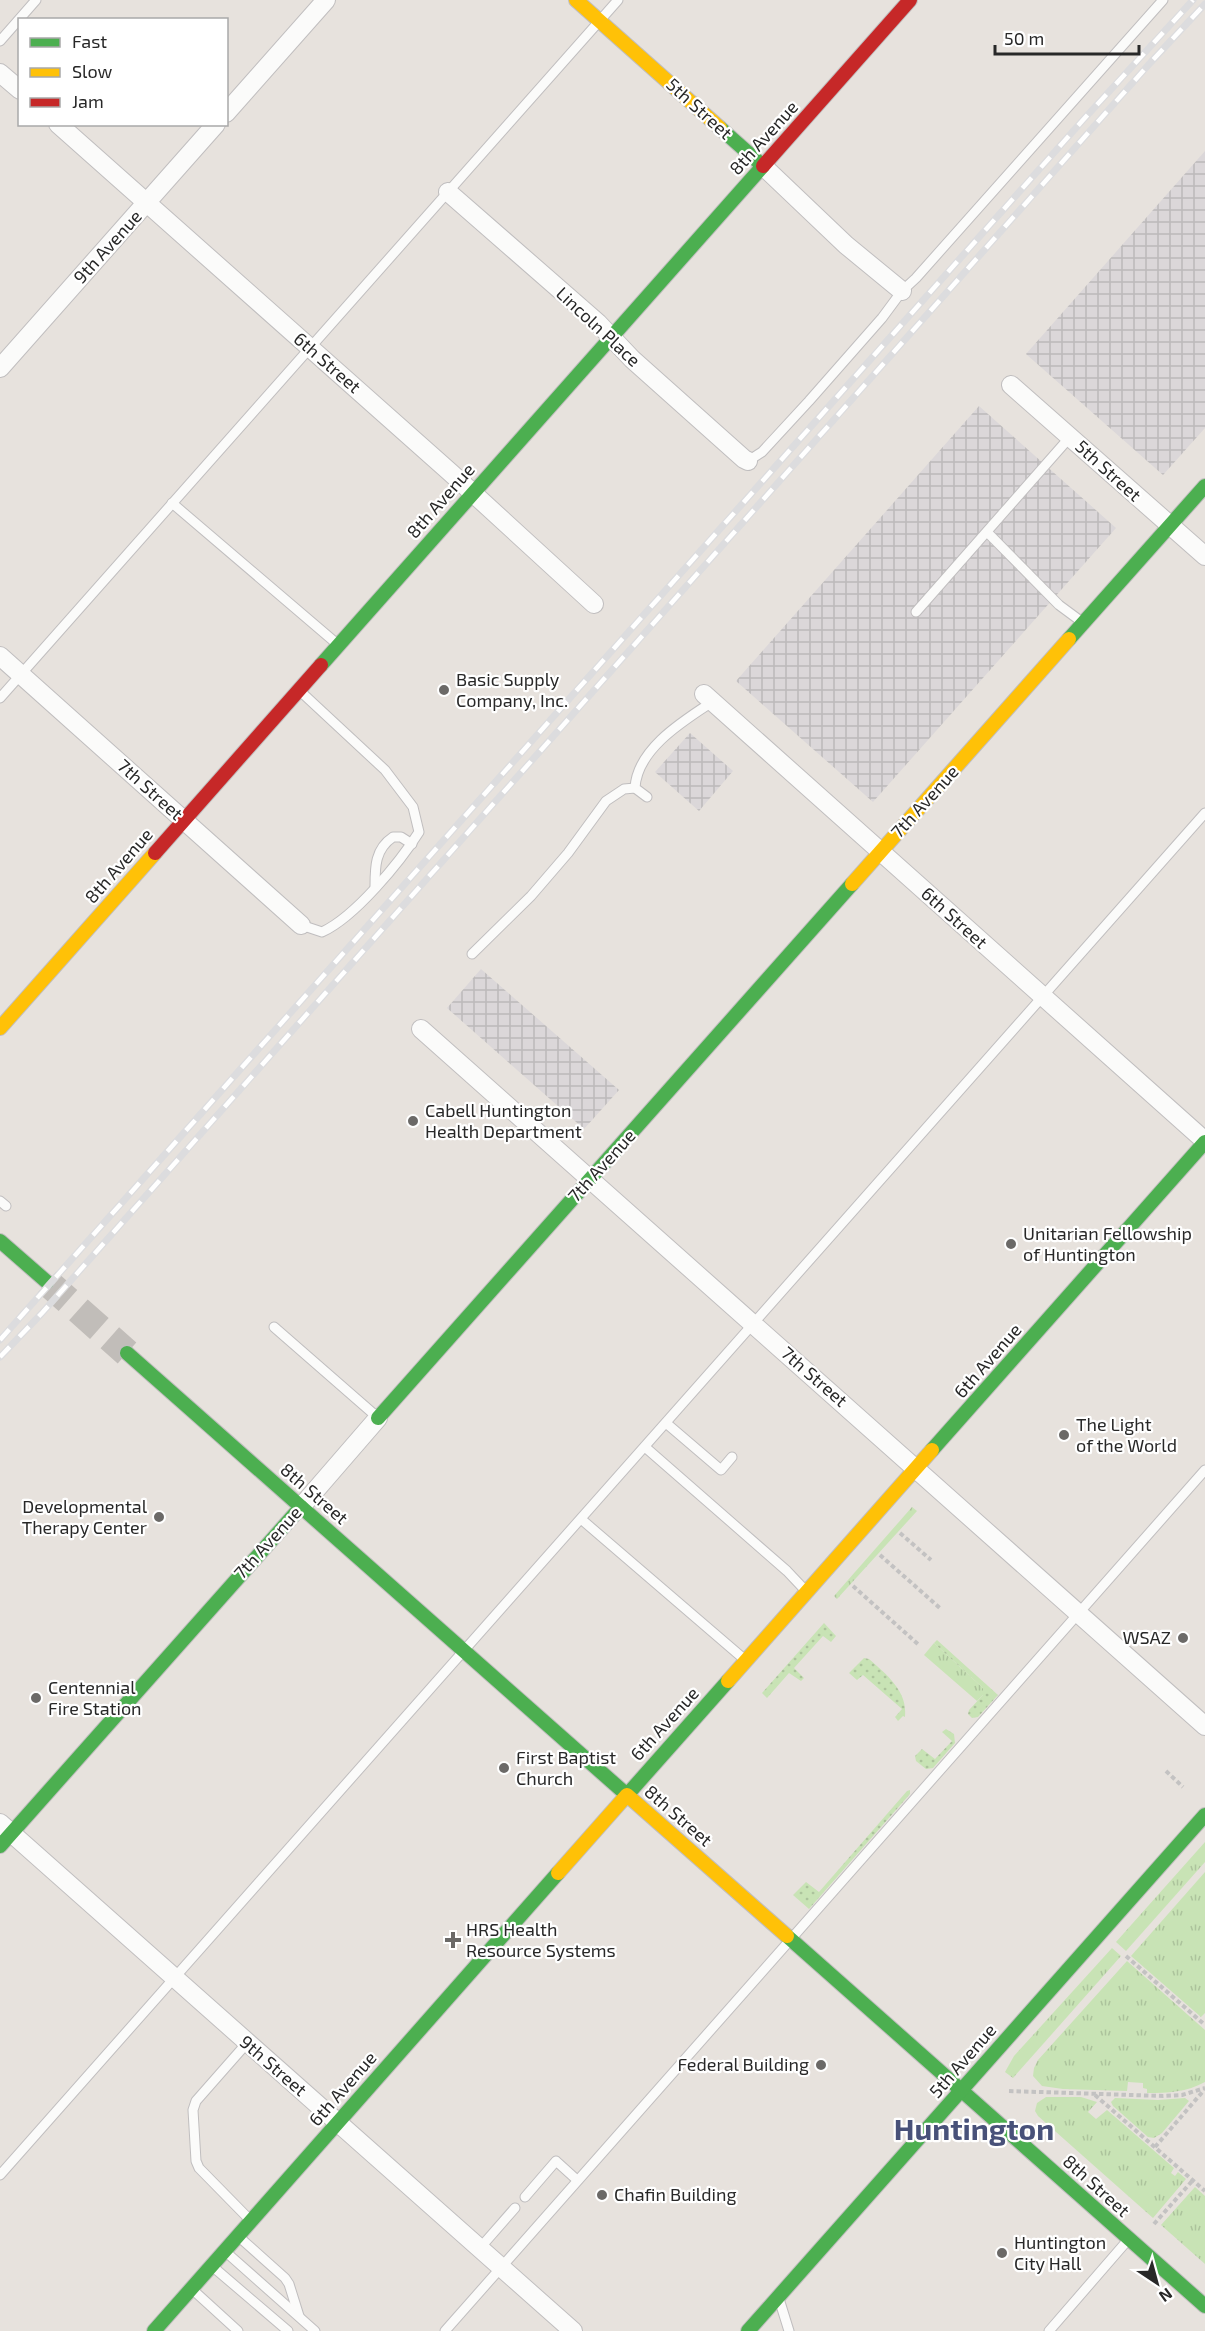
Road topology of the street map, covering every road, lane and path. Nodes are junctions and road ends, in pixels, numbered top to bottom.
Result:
1 (36, 0) edge
2 (326, 0) edge
3 (576, 0) edge
4 (618, 0) edge
5 (910, 0) edge
6 (1163, 0) edge
7 (21, 18) edge
8 (18, 21) edge
9 (600, 21) junction
10 (0, 42) edge
11 (0, 73) edge
12 (18, 88) edge
13 (228, 111) edge
14 (60, 126) edge
15 (214, 126) edge
16 (763, 166) junction
17 (448, 192) junction
18 (147, 203) junction
19 (902, 291) junction
20 (610, 337) junction
21 (309, 348) junction
22 (0, 369) edge
23 (1011, 386) dead end
24 (1070, 438) junction
25 (748, 461) joint
26 (1205, 486) edge
27 (473, 492) junction
28 (172, 503) junction
29 (1170, 526) junction
30 (987, 532) junction
31 (1205, 556) edge
32 (594, 604) dead end
33 (916, 612) dead end
34 (1084, 623) junction
35 (338, 645) junction
36 (0, 656) edge
37 (21, 675) junction
38 (298, 690) junction
39 (0, 698) edge
40 (708, 698) joint
41 (634, 788) junction
42 (647, 797) dead end
43 (1205, 813) edge
44 (184, 820) junction
45 (412, 844) junction
46 (880, 853) junction
47 (375, 886) junction
48 (301, 925) joint
49 (472, 954) dead end
50 (1043, 997) junction
51 (0, 1028) edge
52 (421, 1029) dead end
53 (1205, 1141) edge
54 (590, 1179) junction
55 (0, 1241) edge
56 (47, 1282) tunnel mouth
57 (753, 1324) junction
58 (274, 1327) dead end
59 (127, 1353) tunnel mouth
60 (378, 1418) junction
61 (666, 1423) junction
62 (645, 1447) junction
63 (732, 1458) dead end
64 (917, 1468) junction
65 (1205, 1470) edge
66 (301, 1506) junction
67 (581, 1519) junction
68 (900, 1533) dead end
69 (880, 1555) dead end
70 (931, 1560) dead end
71 (853, 1586) dead end
72 (807, 1592) junction
73 (941, 1609) dead end
74 (1079, 1614) junction
75 (920, 1646) dead end
76 (464, 1651) junction
77 (746, 1661) junction
78 (1205, 1726) edge
79 (1166, 1771) dead end
80 (1184, 1787) dead end
81 (627, 1795) junction
82 (1205, 1815) edge
83 (4, 1834) edge
84 (791, 1940) junction
85 (1126, 1956) dead end
86 (173, 1978) junction
87 (1205, 2025) edge
88 (247, 2043) junction
89 (962, 2090) junction
90 (1009, 2091) dead end
91 (1204, 2091) edge
92 (1094, 2094) junction
93 (337, 2123) junction
94 (1155, 2146) junction
95 (0, 2175) edge
96 (578, 2180) junction
97 (1193, 2180) junction
98 (1205, 2191) edge
99 (525, 2197) dead end
100 (515, 2208) dead end
101 (251, 2221) junction
102 (1154, 2224) dead end
103 (238, 2235) junction
104 (1129, 2240) junction
105 (480, 2248) junction
106 (224, 2251) junction
107 (211, 2266) junction
108 (501, 2267) junction
109 (191, 2288) junction
110 (778, 2297) junction
111 (1205, 2306) edge
112 (300, 2318) junction
113 (154, 2331) edge
114 (238, 2331) edge
115 (288, 2331) edge
116 (315, 2331) edge
117 (445, 2331) edge
118 (573, 2331) edge
119 (748, 2331) edge
120 (789, 2331) edge
121 (1049, 2331) edge

1 - 7 lane
2 - 13 street
3 - 9 main road, 5th Street
4 - 9 lane
5 - 16 main road, 8th Avenue
6 - 19 lane
8 - 10 lane
9 - 16 main road, 5th Street
9 - 17 lane
11 - 12 street
14 - 18 street, 6th Street
15 - 18 street, 9th Avenue
16 - 19 street, 5th Street
16 - 20 main road, 8th Avenue
17 - 20 street, Lincoln Place
17 - 21 lane
18 - 21 street, 6th Street
18 - 22 street, 9th Avenue
19 - 25 lane
20 - 25 street, Lincoln Place
20 - 27 main road, 8th Avenue
21 - 27 street, 6th Street
21 - 28 lane
23 - 24 street, 5th Street
24 - 29 street, 5th Street
24 - 30 lane
26 - 29 main road, 7th Avenue
27 - 32 street, 6th Street
27 - 35 main road, 8th Avenue
28 - 35 lane
28 - 37 lane
29 - 31 street, 5th Street
29 - 34 main road, 7th Avenue
30 - 33 lane
30 - 34 lane
34 - 46 main road, 7th Avenue
35 - 38 main road, 8th Avenue
36 - 37 street, 7th Street
37 - 39 lane
37 - 44 street, 7th Street
38 - 44 main road, 8th Avenue
38 - 45 lane
40 - 41 lane
40 - 46 street, 6th Street
41 - 42 lane
41 - 49 lane
43 - 50 lane
44 - 48 street, 7th Street
44 - 51 main road, 8th Avenue
45 - 47 lane
45 - 47 lane
46 - 50 street, 6th Street
46 - 54 main road, 7th Avenue
47 - 48 lane
50 - 53 street, 6th Street
50 - 57 lane
52 - 54 street, 7th Street
53 - 64 main road, 6th Avenue
54 - 57 street, 7th Street
54 - 60 main road, 7th Avenue
55 - 56 main road
57 - 61 lane
57 - 64 street, 7th Street
58 - 60 lane
59 - 66 main road, 8th Street
60 - 66 street, 7th Avenue
61 - 62 lane
61 - 63 lane
62 - 67 lane
62 - 72 lane
64 - 72 main road, 6th Avenue
64 - 74 street, 7th Street
65 - 74 lane
66 - 76 main road, 8th Street
66 - 83 main road, 7th Avenue
67 - 76 lane
67 - 77 lane
68 - 70 path
69 - 73 path
71 - 75 path
72 - 77 main road, 6th Avenue
74 - 78 street, 7th Street
74 - 84 lane
76 - 81 main road, 8th Street
76 - 86 lane
77 - 81 main road, 6th Avenue
79 - 80 path
81 - 84 main road, 8th Street
81 - 93 main road, 6th Avenue
82 - 89 main road, 5th Avenue
83 - 86 street, 9th Street
84 - 89 main road, 8th Street
84 - 96 lane
85 - 87 path
86 - 88 street, 9th Street
86 - 95 lane
88 - 93 street, 9th Street
88 - 101 lane
89 - 104 main road, 8th Street
89 - 110 main road, 5th Avenue
90 - 92 path
91 - 92 path
91 - 94 path
92 - 94 path
93 - 101 main road, 6th Avenue
93 - 105 street, 9th Street
94 - 97 path
96 - 99 lane
96 - 108 lane
97 - 98 path
97 - 102 path
100 - 105 lane
101 - 103 main road, 6th Avenue
103 - 106 main road, 6th Avenue
103 - 112 lane
104 - 111 main road, 8th Street
104 - 121 lane
105 - 108 street, 9th Street
106 - 107 main road, 6th Avenue
106 - 112 lane
107 - 109 main road, 6th Avenue
107 - 115 lane
108 - 117 lane
108 - 118 street, 9th Street
109 - 113 main road, 6th Avenue
109 - 114 lane
110 - 119 main road, 5th Avenue
110 - 120 lane
112 - 116 lane

